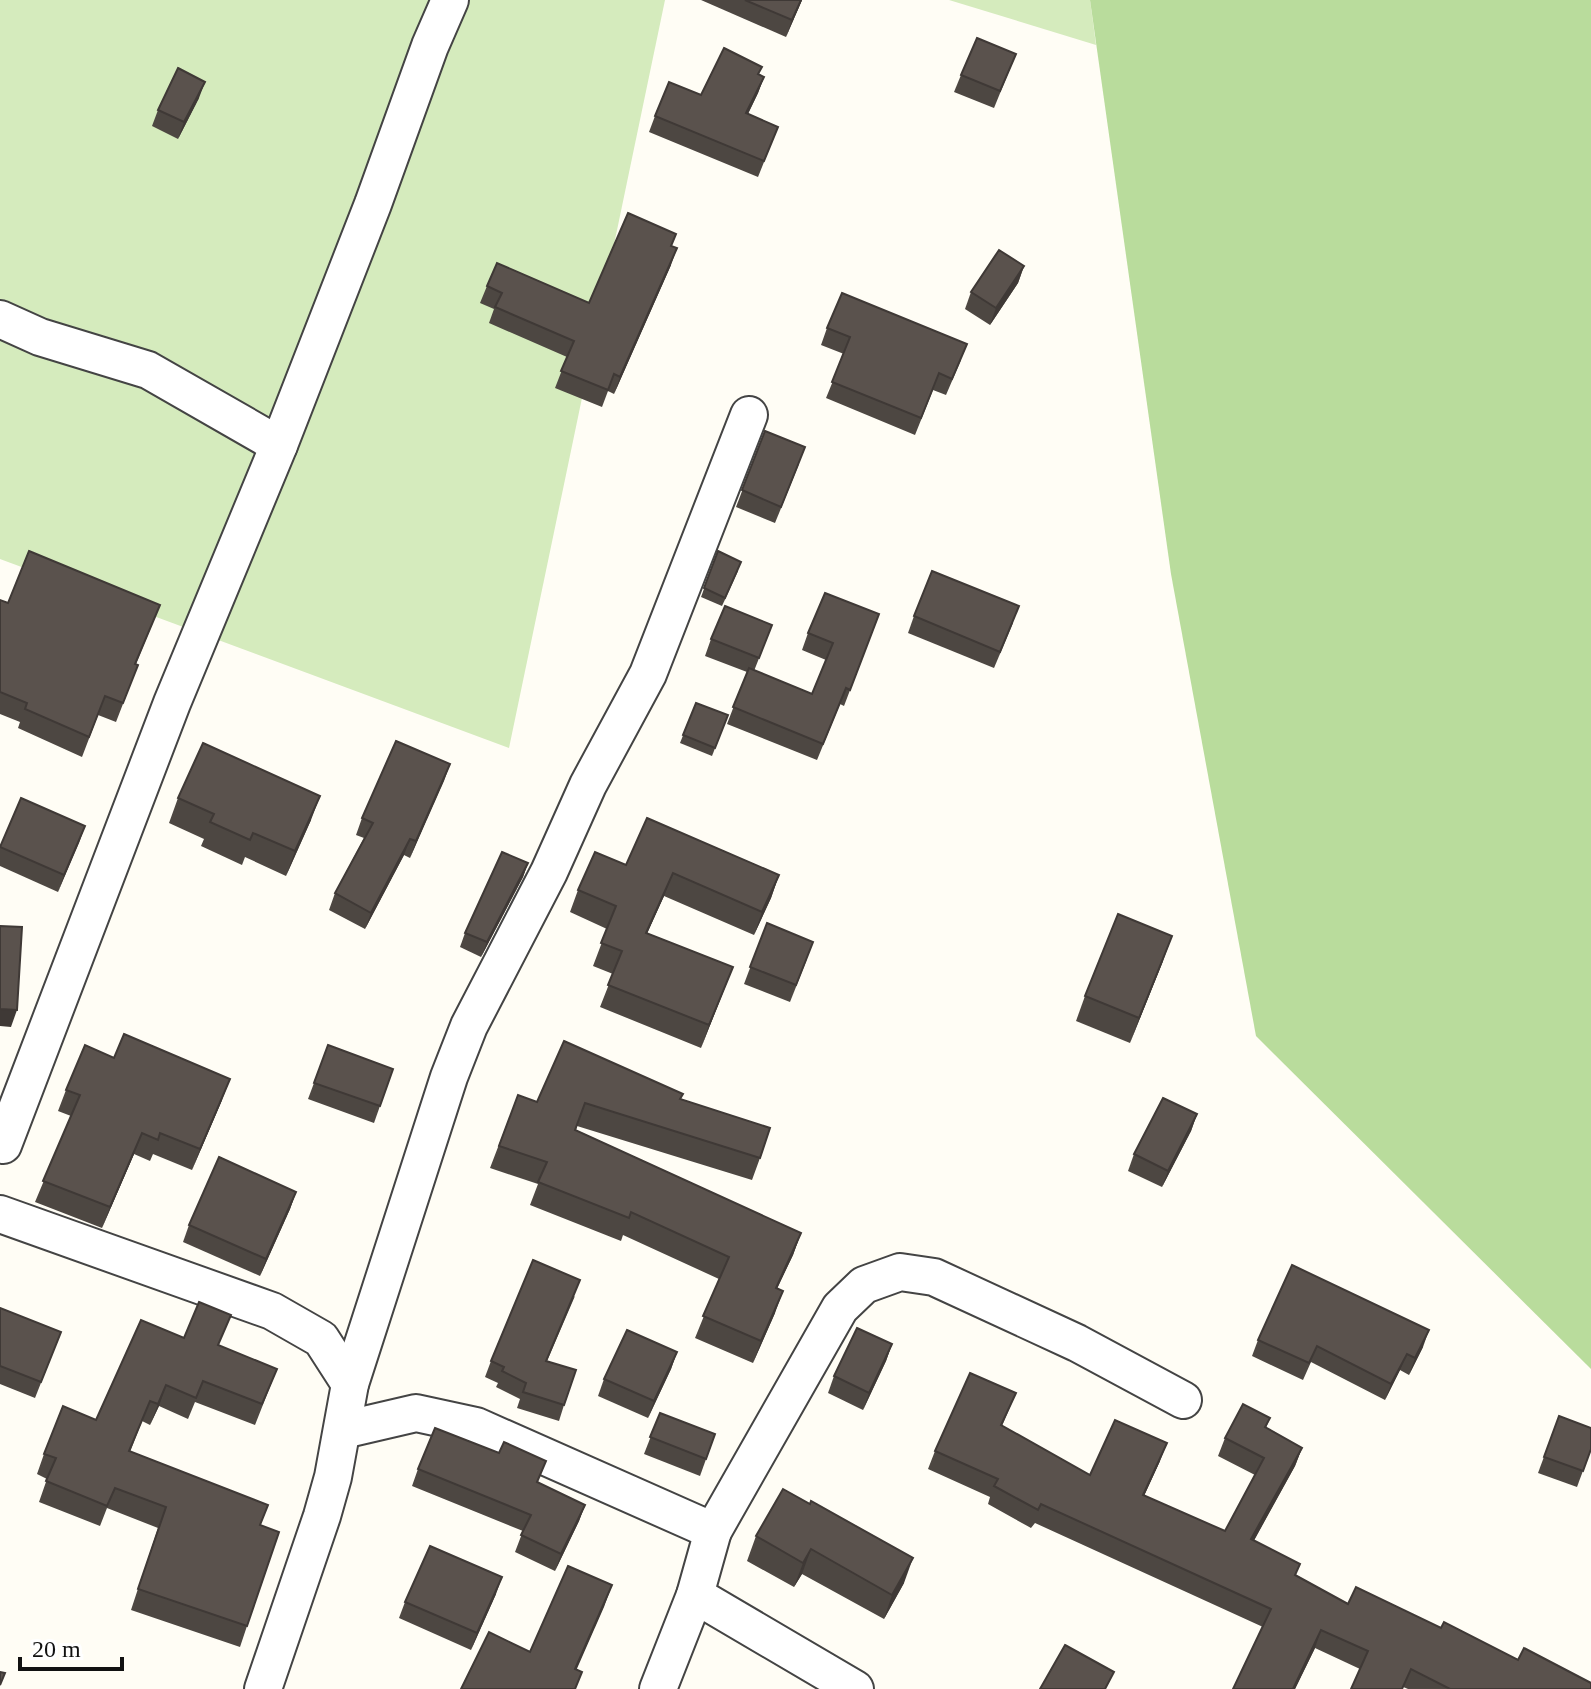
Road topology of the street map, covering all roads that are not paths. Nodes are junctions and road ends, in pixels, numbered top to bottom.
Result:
1 (450, 0) edge
2 (0, 319) edge
3 (749, 415) dead end
4 (279, 445) junction
5 (1, 1148) edge
6 (0, 1214) edge
7 (350, 1384) junction
8 (1183, 1400) dead end
9 (343, 1430) junction
10 (713, 1531) junction
11 (695, 1595) junction
12 (263, 1689) edge
13 (658, 1689) edge
14 (855, 1689) edge

1 - 4 street
2 - 4 street
3 - 7 street
4 - 5 street
6 - 7 street
7 - 9 street
8 - 10 street
9 - 10 street
9 - 12 street
10 - 11 street
11 - 13 street
11 - 14 street

